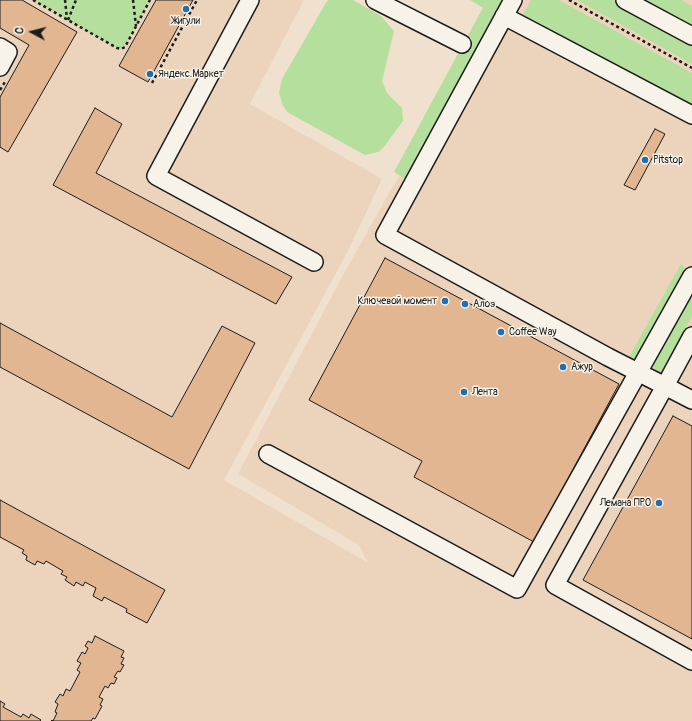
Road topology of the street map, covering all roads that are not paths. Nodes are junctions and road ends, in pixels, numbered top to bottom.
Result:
1 (250, 0) edge
2 (375, 0) edge
3 (513, 0) edge
4 (625, 0) edge
5 (504, 16) junction
6 (692, 36) edge
7 (462, 44) dead end
8 (0, 47) edge
9 (0, 67) edge
10 (692, 114) edge
11 (314, 262) dead end
12 (692, 276) edge
13 (692, 336) edge
14 (638, 372) junction
15 (664, 386) junction
16 (692, 400) edge
17 (268, 454) dead end
18 (692, 661) edge

1 - 11 street
2 - 7 street
3 - 5 street
4 - 6 street
5 - 10 street
5 - 14 street
8 - 9 street
12 - 14 street
13 - 15 street
14 - 15 street
14 - 17 street
15 - 16 street
15 - 18 street

